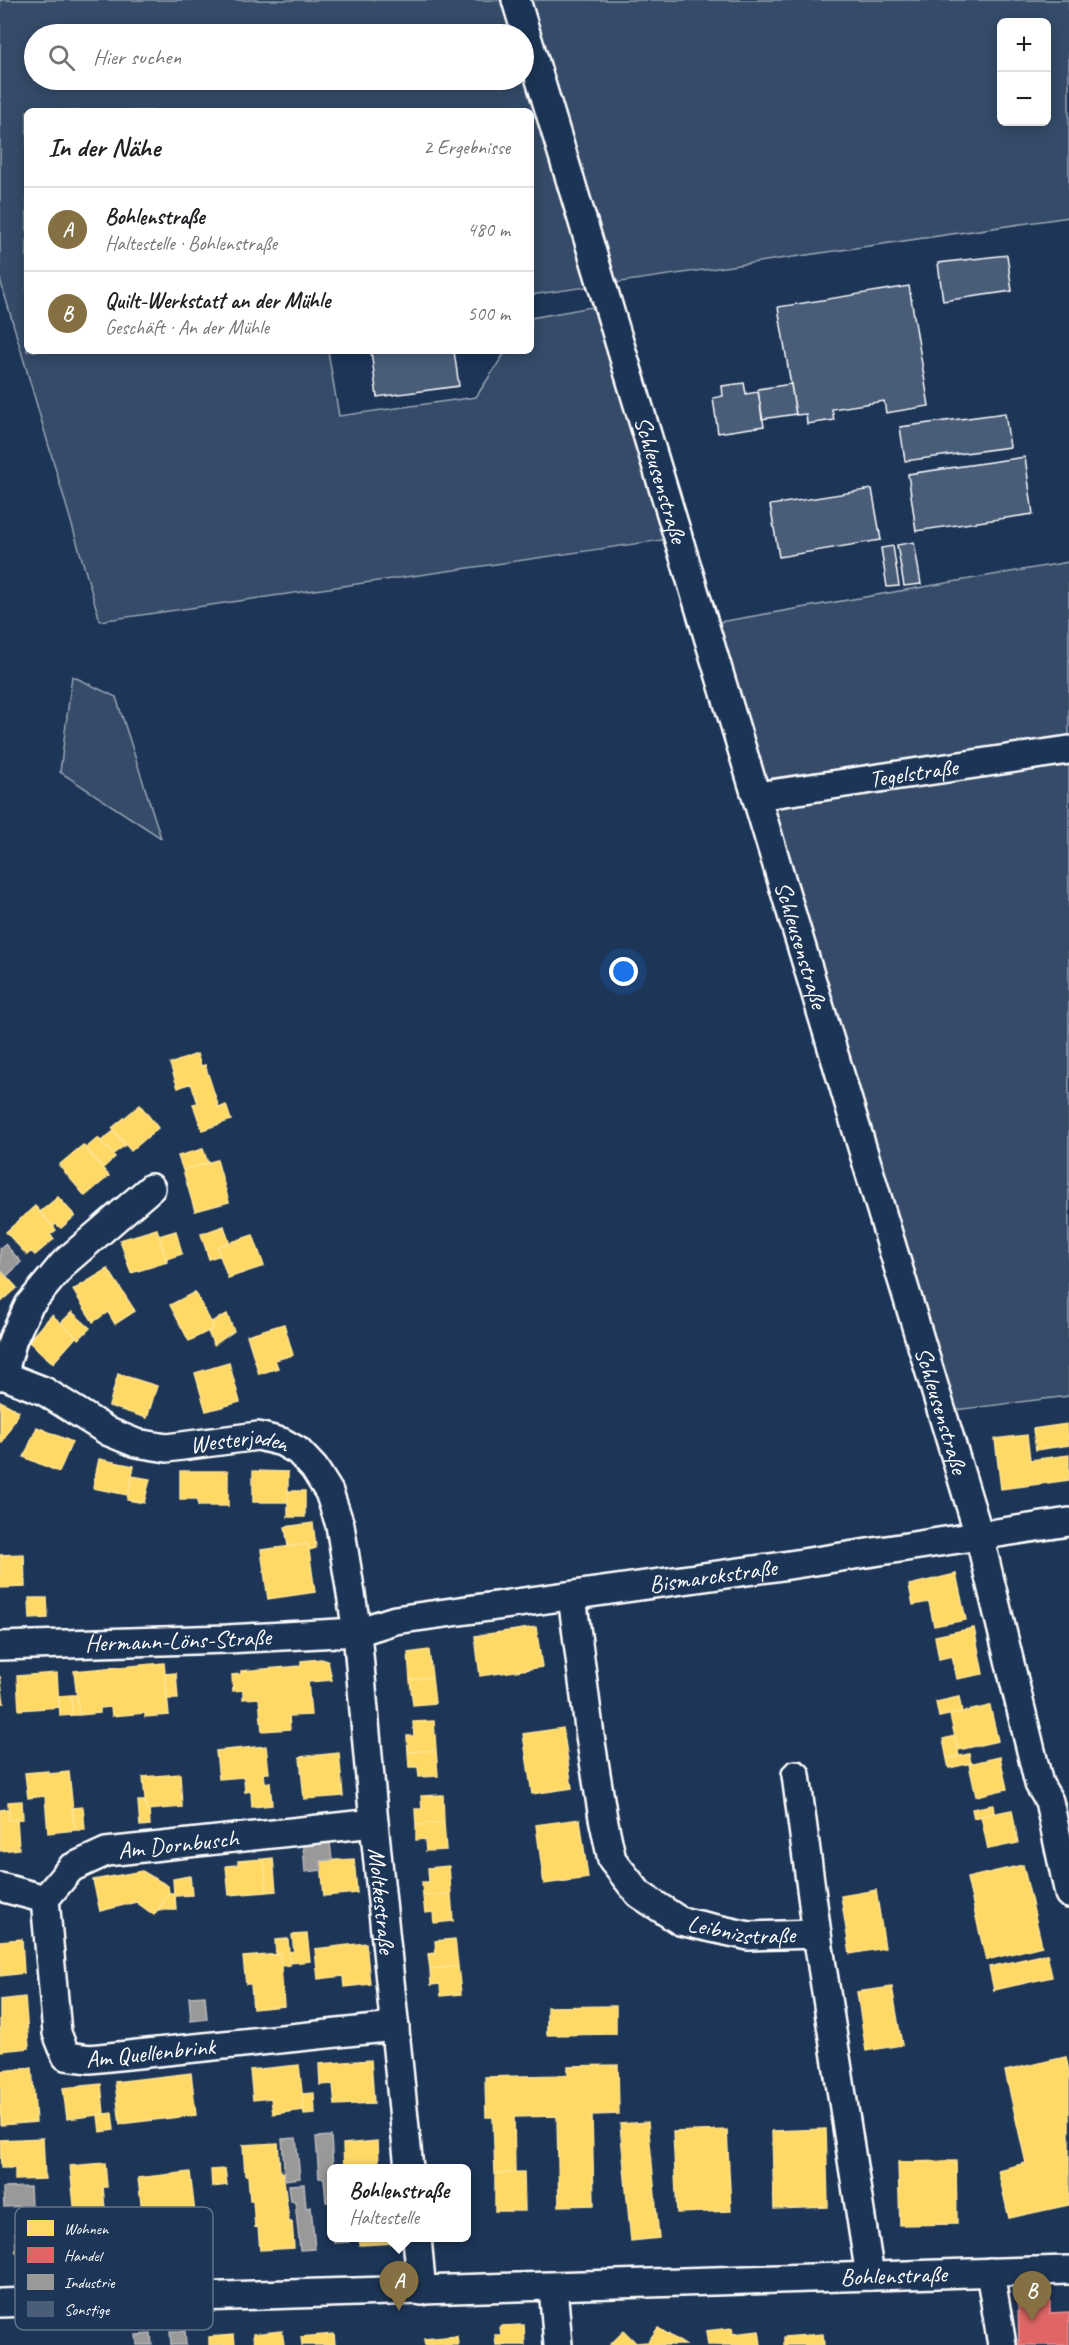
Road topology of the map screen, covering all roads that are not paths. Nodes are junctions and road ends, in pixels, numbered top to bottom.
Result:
1 (516, 0) edge
2 (523, 24) edge
3 (534, 59) edge
4 (1069, 750) edge
5 (757, 796) junction
6 (151, 1188) dead end
7 (2, 1375) edge
8 (1069, 1522) edge
9 (979, 1535) junction
10 (572, 1596) junction
11 (357, 1632) junction
12 (0, 1646) edge
13 (796, 1775) dead end
14 (374, 1823) junction
15 (0, 1887) edge
16 (1069, 1894) edge
17 (45, 1899) junction
18 (817, 1934) junction
19 (395, 2027) junction
20 (409, 2164) edge
21 (417, 2242) edge
22 (1069, 2270) edge
23 (990, 2272) junction
24 (870, 2276) junction
25 (552, 2287) junction
26 (422, 2291) junction
27 (213, 2297) edge
28 (0, 2303) edge
29 (15, 2303) edge
30 (558, 2345) edge
31 (1002, 2345) edge

1 - 2 street, Schleusenstraße
3 - 5 street, Schleusenstraße
4 - 5 street, Tegelstraße
5 - 9 street, Schleusenstraße
6 - 7 street
7 - 11 street, Westerjaden
8 - 9 street, Bismarckstraße
9 - 10 street, Bismarckstraße
9 - 16 street, Schleusenstraße
10 - 11 street, Bismarckstraße
10 - 18 street, Leibnizstraße
11 - 12 street, Hermann-Löns-Straße
11 - 14 street, Moltkestraße
13 - 18 street
14 - 17 street, Am Dornbusch
14 - 19 street, Moltkestraße
15 - 17 street
17 - 19 street, Am Quellenbrink
18 - 24 street, Leibnizstraße
19 - 20 street, Moltkestraße
21 - 26 street
22 - 23 street, Bohlenstraße
23 - 24 street, Bohlenstraße
23 - 31 street
24 - 25 street, Bohlenstraße
25 - 26 street, Bohlenstraße
25 - 30 street
26 - 27 street, Bohlenstraße
28 - 29 street, Bohlenstraße

